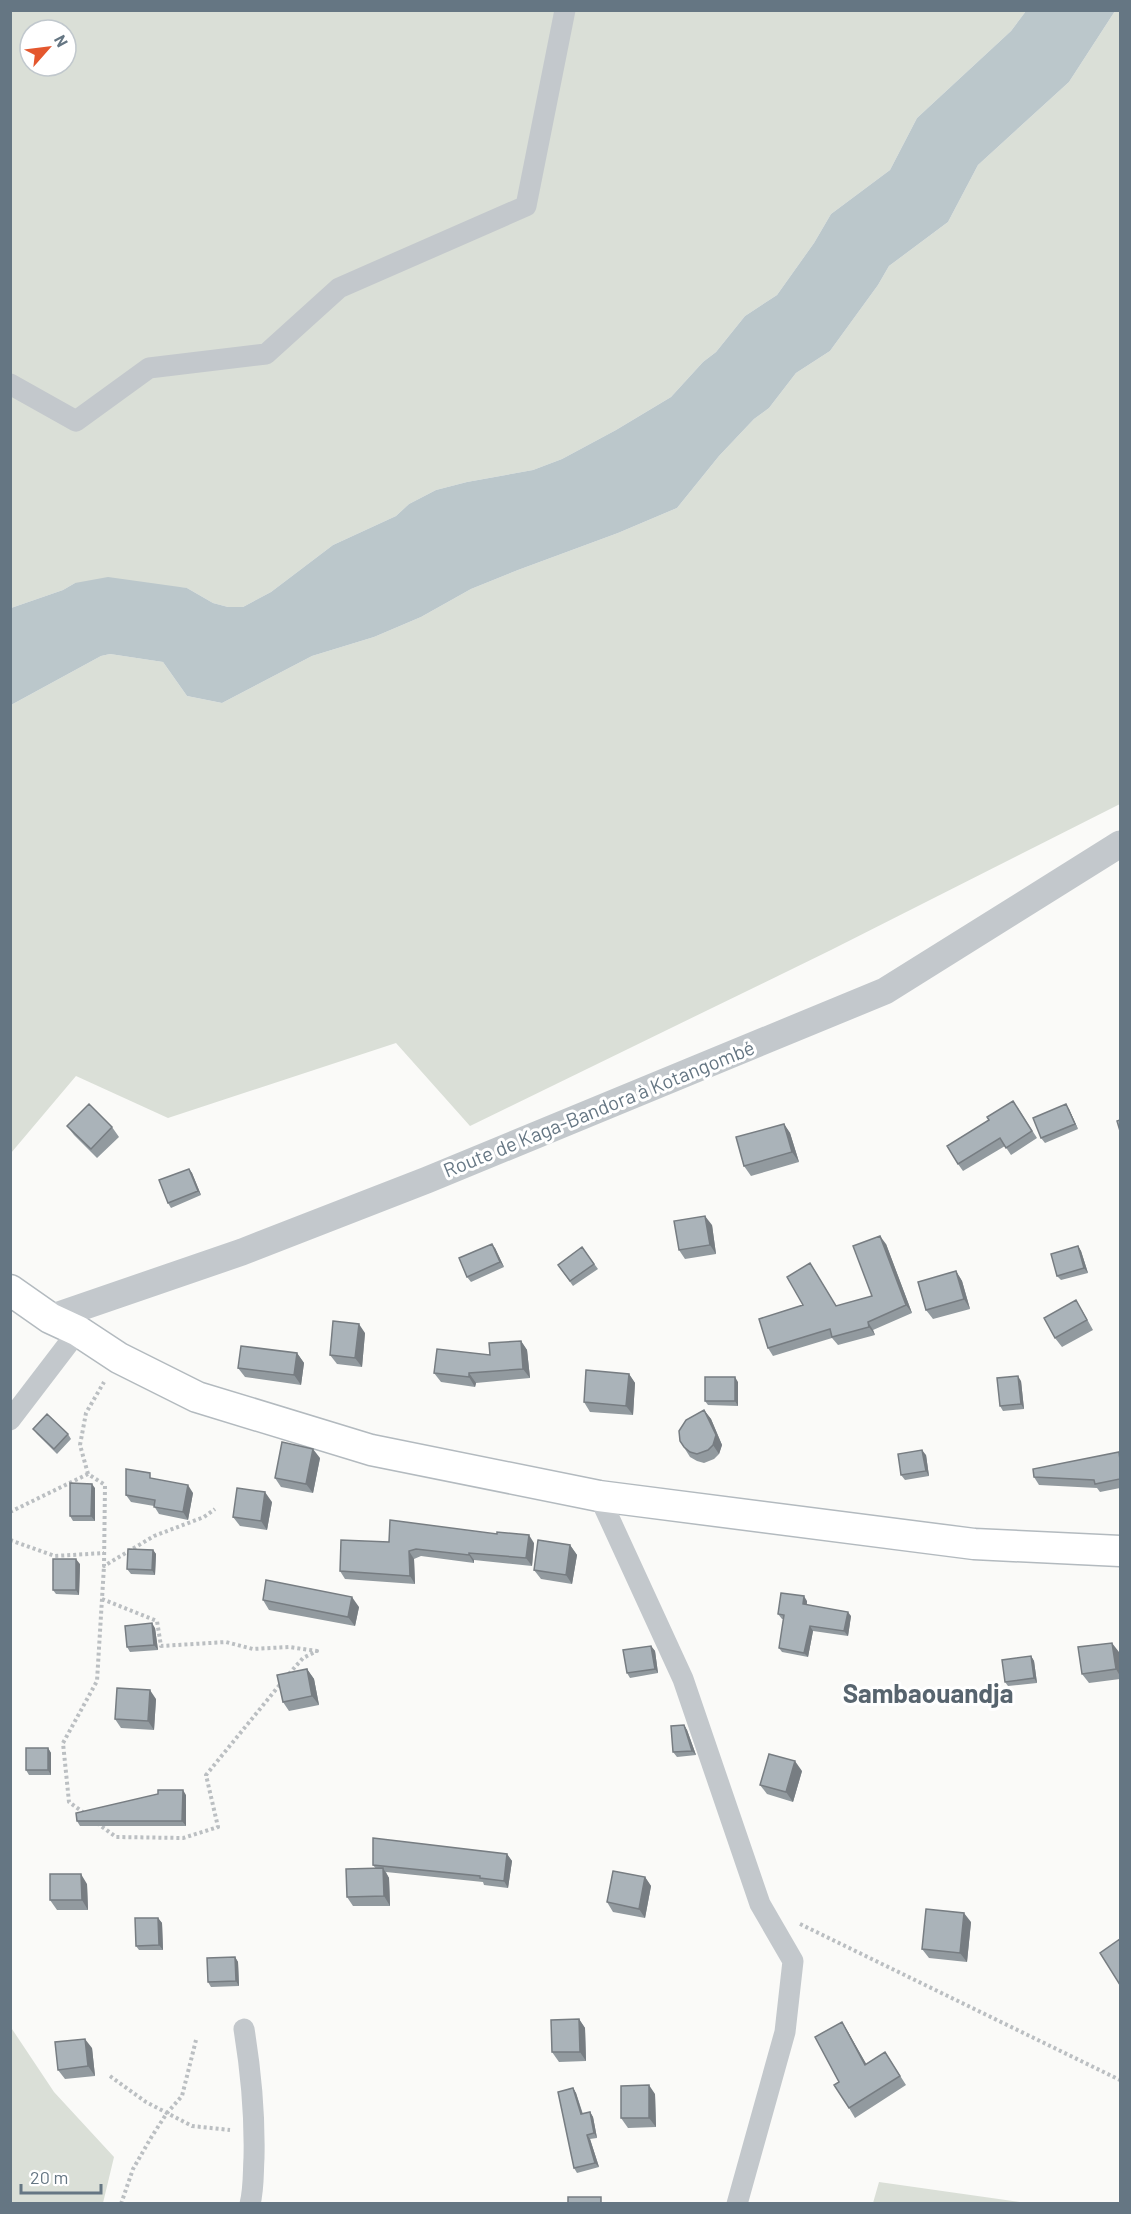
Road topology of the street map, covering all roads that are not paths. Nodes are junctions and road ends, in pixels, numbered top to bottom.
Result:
1 (565, 10) edge
2 (10, 384) edge
3 (1120, 844) edge
4 (10, 1290) edge
5 (50, 1318) junction
6 (78, 1331) junction
7 (10, 1420) edge
8 (599, 1496) junction
9 (1120, 1551) edge
10 (244, 2029) dead end
11 (250, 2204) edge
12 (737, 2204) edge

1 - 2 street
3 - 5 street, Route de Kaga-Bandora à Kotangombé
4 - 5 main road
5 - 6 main road
6 - 7 street
6 - 8 main road
8 - 9 main road
8 - 12 street
10 - 11 street

